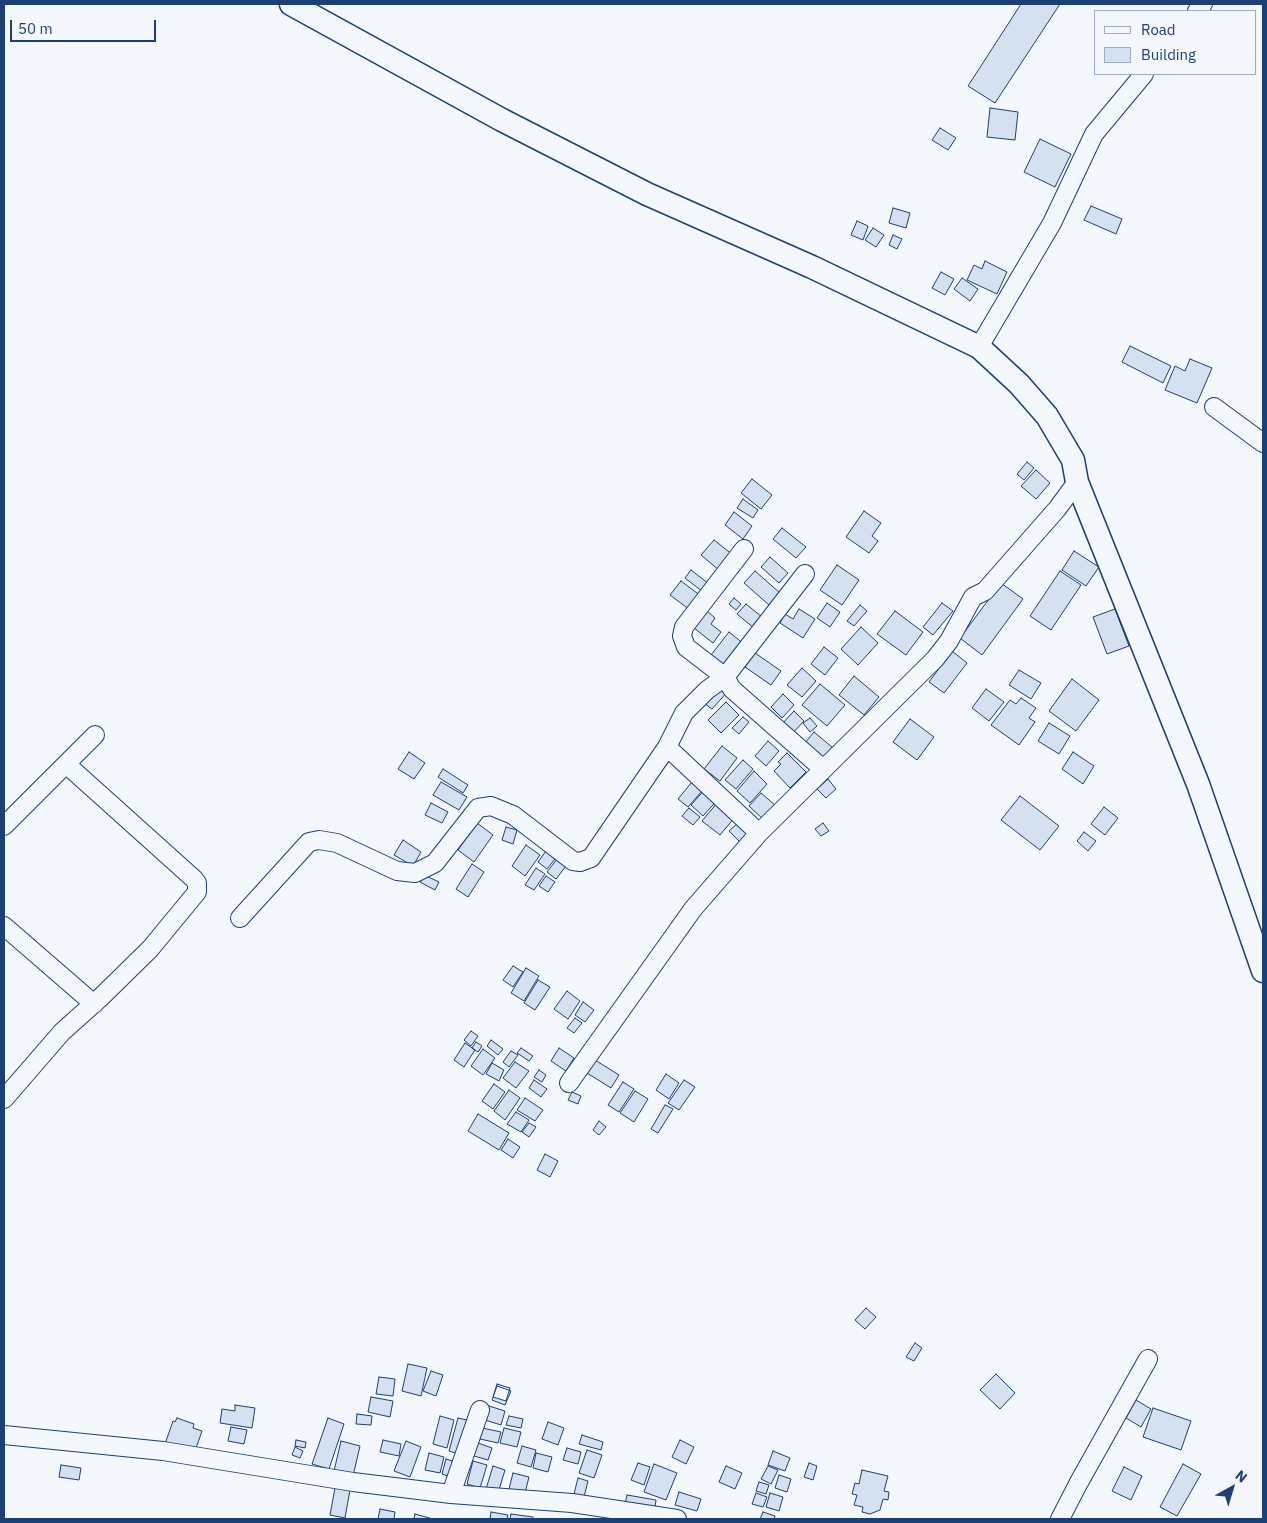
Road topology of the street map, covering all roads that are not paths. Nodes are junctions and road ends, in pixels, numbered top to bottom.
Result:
1 (291, 4) edge
2 (1143, 75) edge
3 (979, 347) junction
4 (1214, 407) dead end
5 (1263, 443) edge
6 (1077, 482) junction
7 (744, 550) dead end
8 (805, 574) dead end
9 (725, 677) junction
10 (95, 735) dead end
11 (666, 747) junction
12 (66, 764) junction
13 (822, 769) junction
14 (4, 826) edge
15 (758, 834) junction
16 (240, 918) dead end
17 (4, 926) edge
18 (1263, 971) edge
19 (94, 1004) junction
20 (569, 1083) dead end
21 (4, 1099) edge
22 (1148, 1359) dead end
23 (480, 1410) dead end
24 (4, 1435) edge
25 (451, 1494) junction
26 (677, 1519) edge
27 (1060, 1519) edge

1 - 3 street
2 - 3 street
3 - 6 street
4 - 5 street
6 - 13 street
6 - 18 street
7 - 9 street
8 - 9 street
9 - 11 street
9 - 13 street
10 - 12 street
11 - 15 street
11 - 16 street
12 - 14 street
12 - 19 street
13 - 15 street
15 - 20 street
17 - 19 street
19 - 21 street
22 - 27 street
23 - 25 street
24 - 25 street
25 - 26 street

